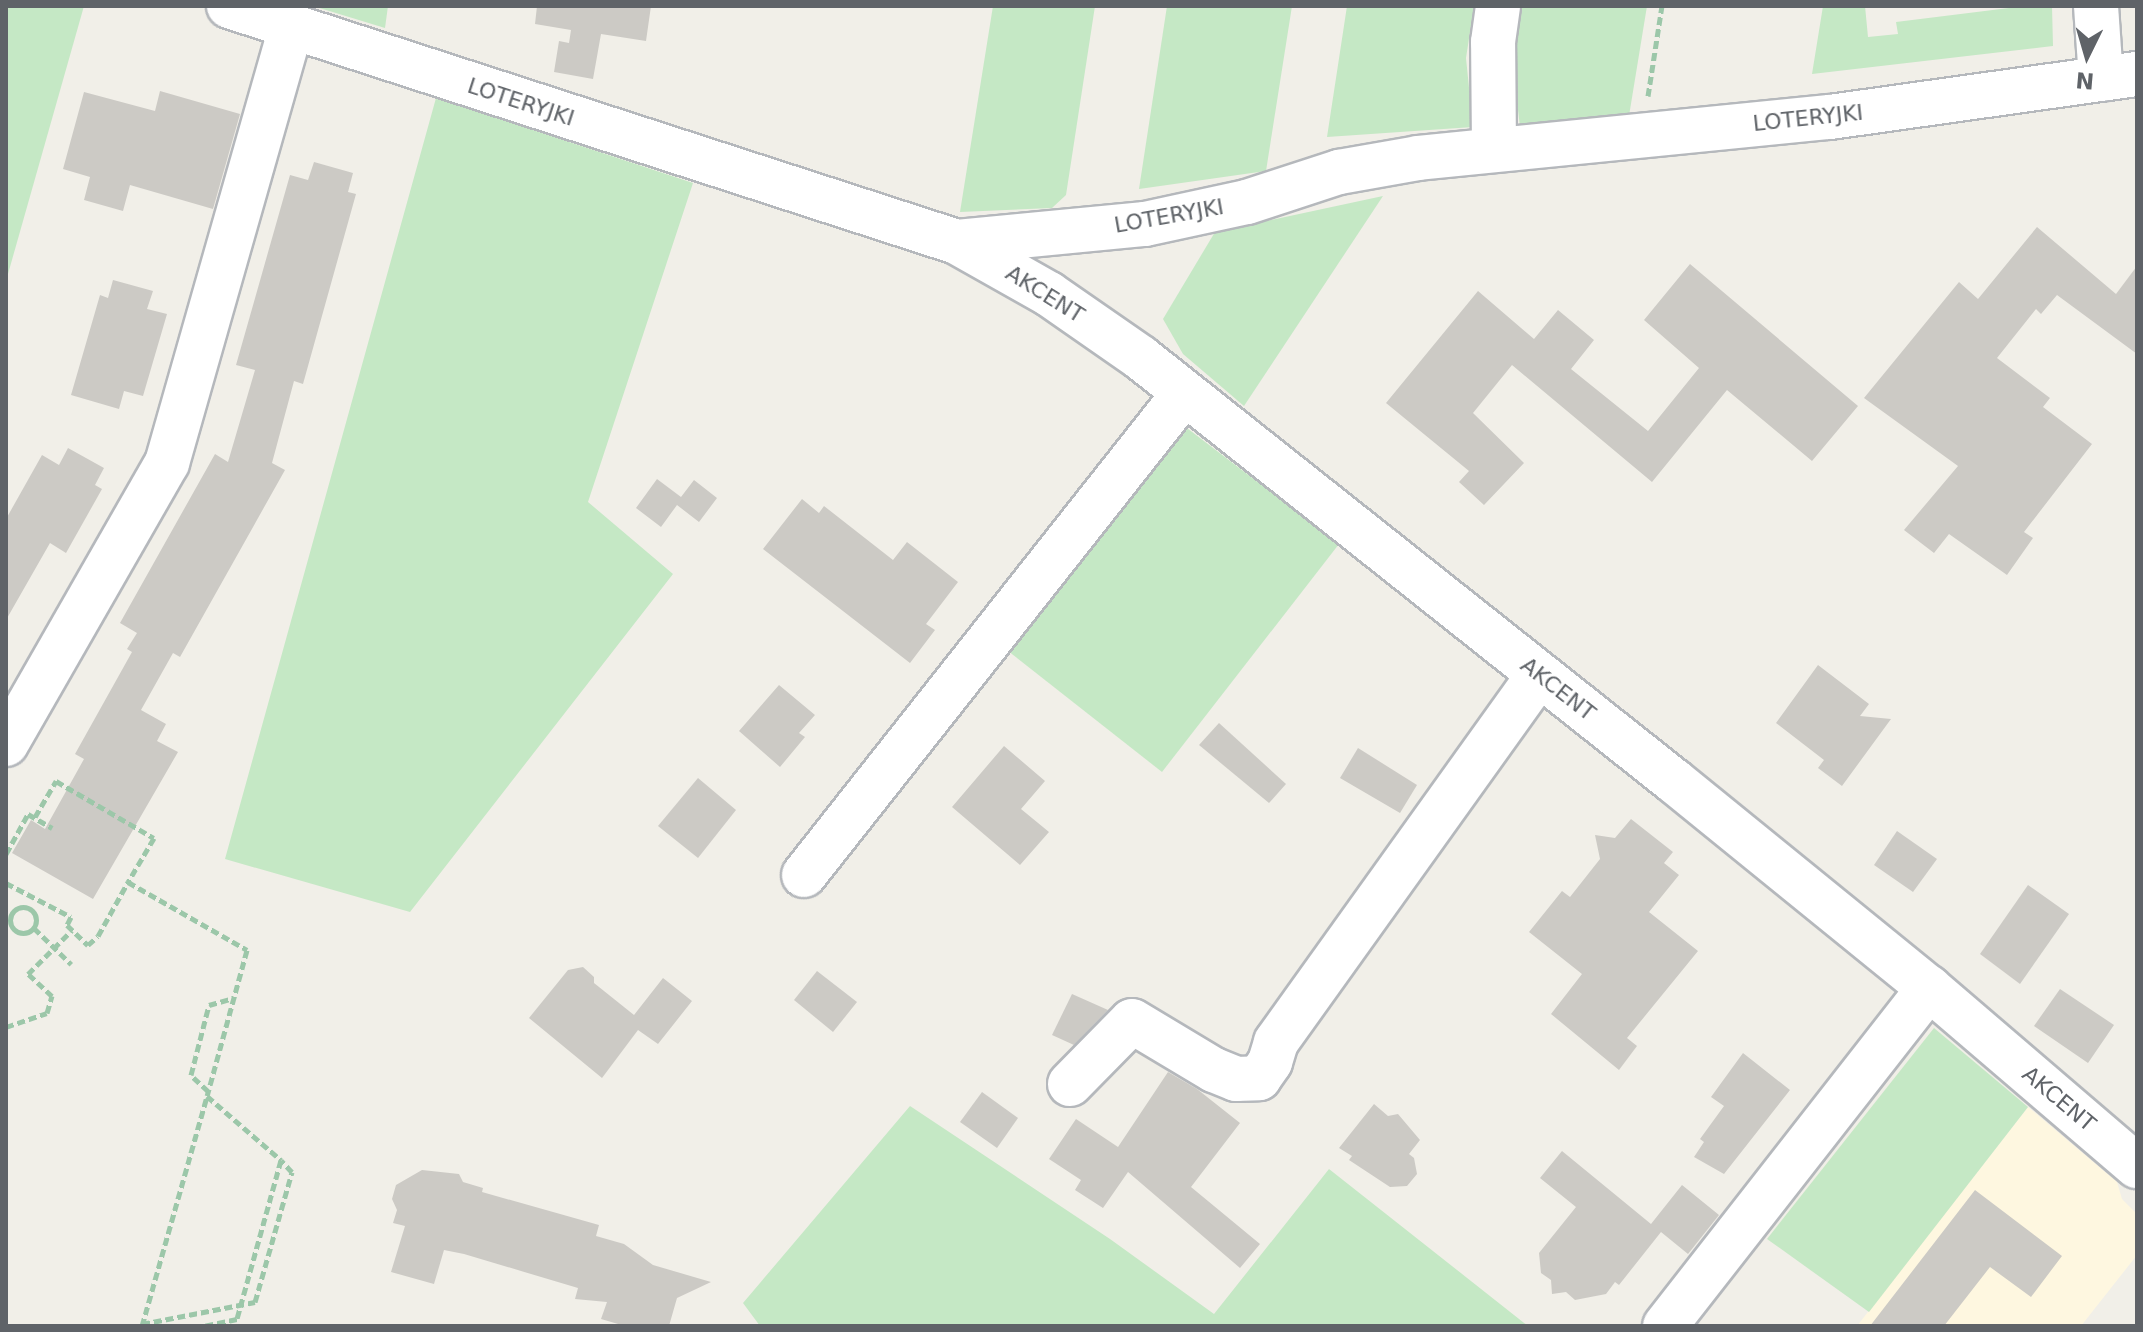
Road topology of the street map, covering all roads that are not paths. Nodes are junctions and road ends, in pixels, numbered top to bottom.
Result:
1 (229, 6) edge
2 (1498, 6) edge
3 (2096, 6) edge
4 (291, 27) junction
5 (2119, 77) edge
6 (1494, 148) junction
7 (957, 242) junction
8 (1183, 395) junction
9 (1539, 674) junction
10 (6, 744) edge
11 (804, 875) dead end
12 (1929, 988) junction
13 (1070, 1084) dead end
14 (2137, 1166) edge
15 (1665, 1326) edge

1 - 4 street, LOTERYJKI
2 - 6 street
3 - 5 street
4 - 7 street, LOTERYJKI
4 - 10 street
5 - 6 street, LOTERYJKI
6 - 7 street, LOTERYJKI
7 - 8 street, AKCENT
8 - 9 street, AKCENT
8 - 11 street
9 - 12 street, AKCENT
9 - 13 street
12 - 14 street, AKCENT
12 - 15 street

